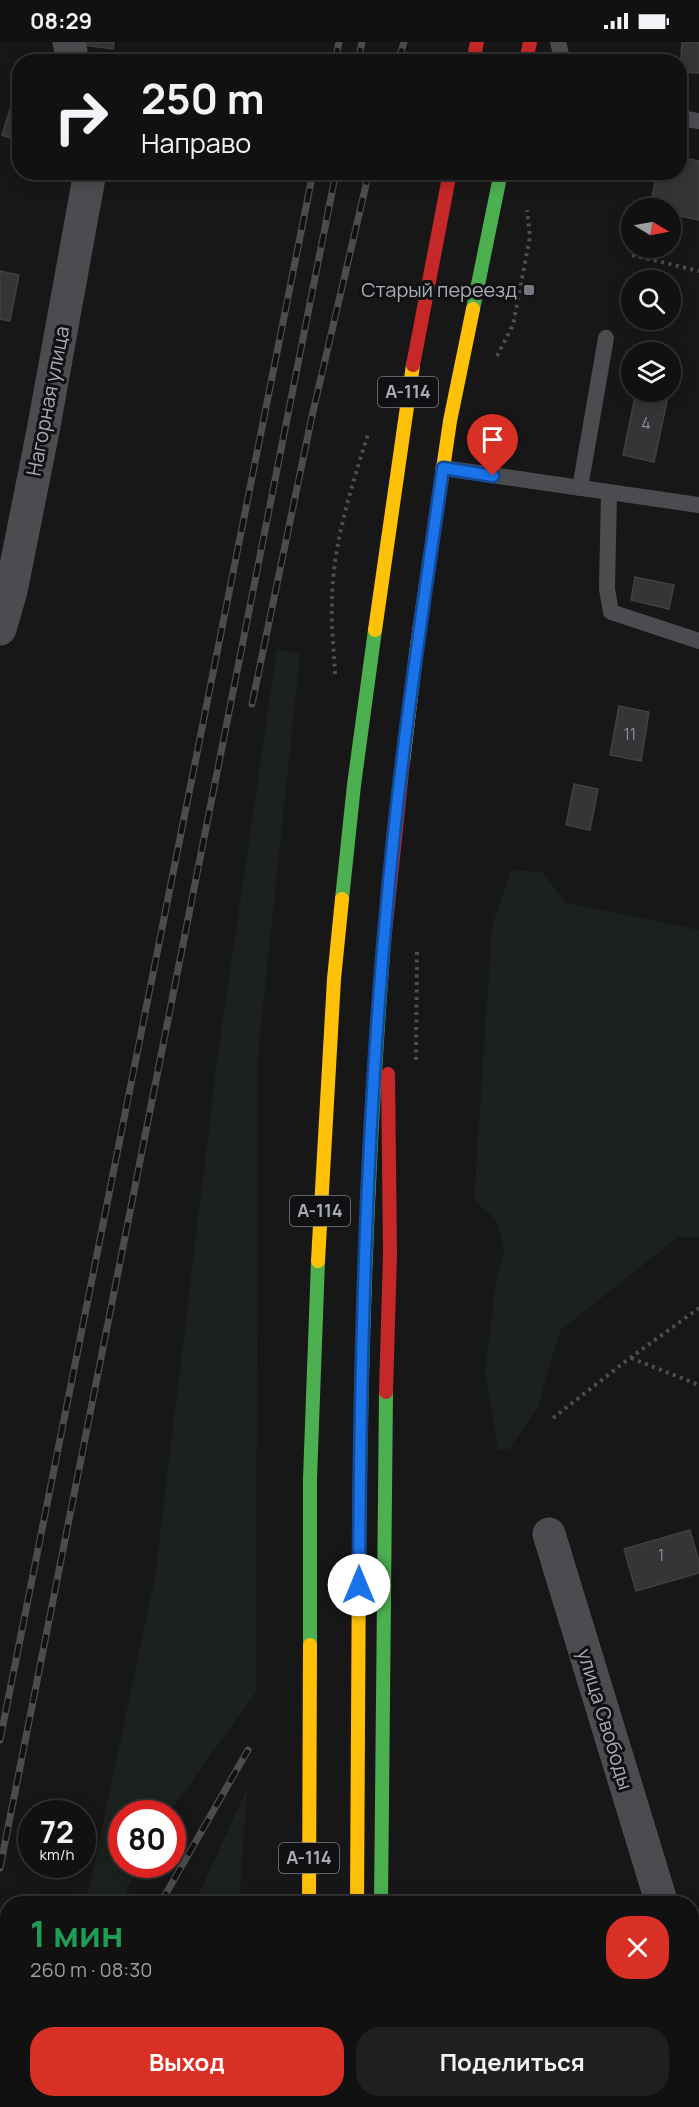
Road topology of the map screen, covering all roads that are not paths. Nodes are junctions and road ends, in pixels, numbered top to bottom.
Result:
1 (89, 180) edge
2 (448, 180) edge
3 (499, 180) edge
4 (606, 338) dead end
5 (443, 468) junction
6 (580, 488) junction
7 (609, 493) junction
8 (699, 505) edge
9 (0, 629) edge
10 (699, 641) edge
11 (387, 904) junction
12 (549, 1534) dead end
13 (309, 1896) edge
14 (357, 1896) edge
15 (381, 1896) edge
16 (660, 1896) edge

1 - 9 street, Нагорная улица
2 - 13 main road, А-114
3 - 5 main road, А-114
4 - 6 lane
5 - 6 lane
5 - 11 main road, А-114
6 - 7 lane
7 - 8 lane
7 - 10 lane
11 - 14 main road, А-114
11 - 15 main road
12 - 16 street, улица Свободы

